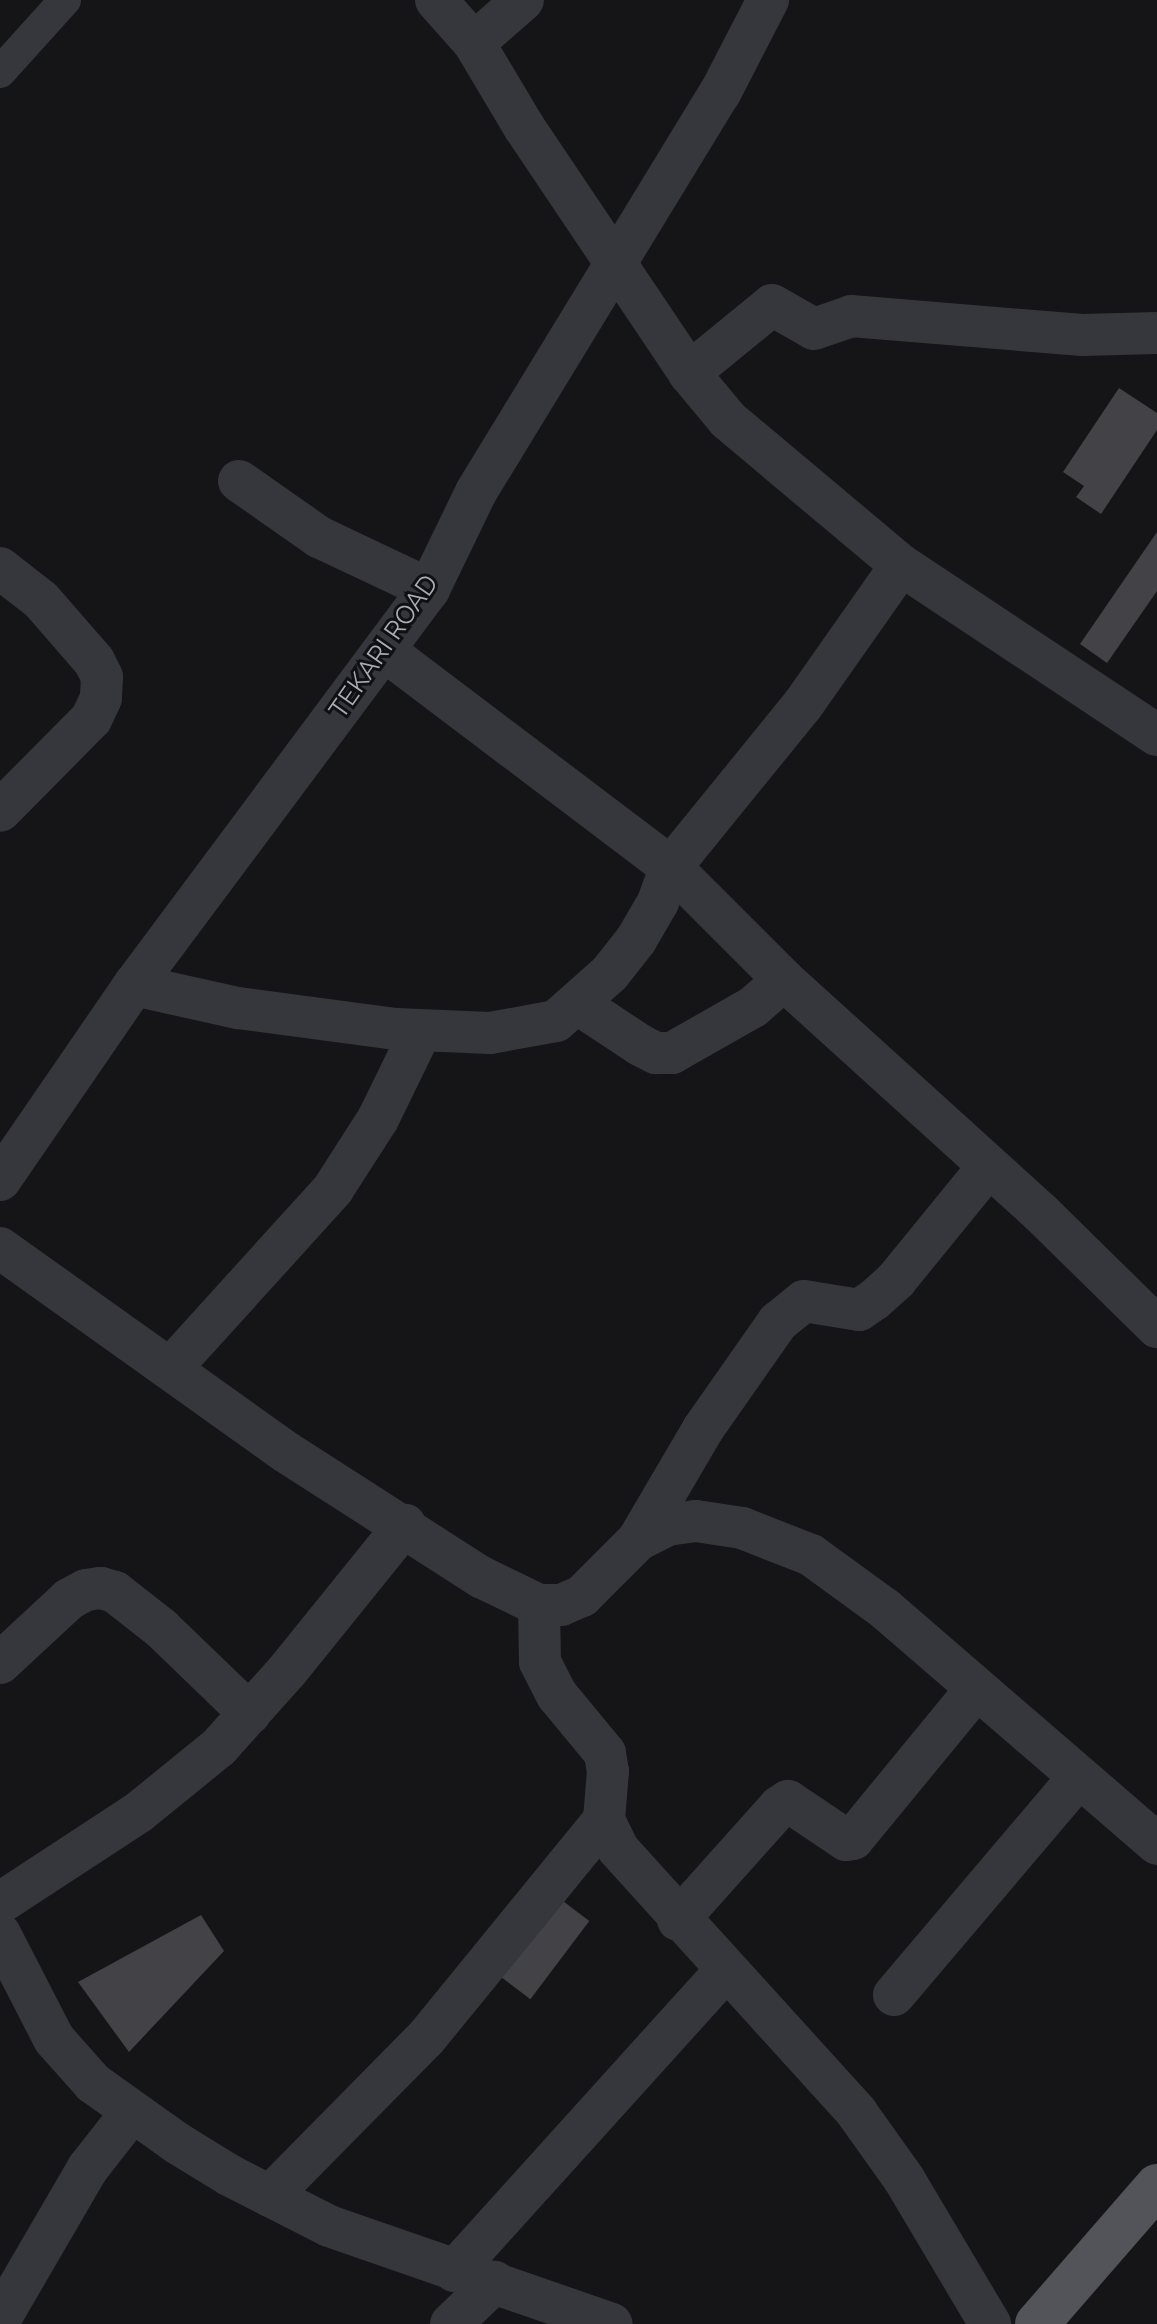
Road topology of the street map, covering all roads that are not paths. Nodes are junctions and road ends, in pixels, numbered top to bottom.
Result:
1 (65, 0) edge
2 (436, 0) edge
3 (523, 0) edge
4 (768, 0) edge
5 (474, 43) junction
6 (0, 72) edge
7 (615, 259) junction
8 (1155, 329) edge
9 (689, 373) junction
10 (239, 481) dead end
11 (901, 565) junction
12 (0, 568) edge
13 (429, 589) junction
14 (385, 651) junction
15 (1157, 735) edge
16 (0, 811) edge
17 (671, 867) junction
18 (784, 980) junction
19 (134, 985) junction
20 (578, 1004) junction
21 (421, 1031) junction
22 (989, 1166) junction
23 (0, 1180) edge
24 (0, 1248) edge
25 (1157, 1327) edge
26 (170, 1369) junction
27 (405, 1525) junction
28 (638, 1540) junction
29 (539, 1605) junction
30 (0, 1663) edge
31 (976, 1689) junction
32 (250, 1714) junction
33 (1079, 1777) junction
34 (604, 1820) junction
35 (1157, 1844) edge
36 (0, 1903) edge
37 (678, 1920) junction
38 (0, 1934) edge
39 (726, 1970) junction
40 (894, 1995) dead end
41 (131, 2113) junction
42 (1157, 2186) edge
43 (270, 2196) junction
44 (454, 2271) junction
45 (495, 2282) junction
46 (0, 2319) edge
47 (451, 2324) edge
48 (612, 2324) edge
49 (990, 2324) edge
50 (1037, 2324) edge

1 - 6 street
2 - 5 street
3 - 5 street
4 - 7 street, TEKARI ROAD
5 - 7 street
7 - 9 street
7 - 13 street, TEKARI ROAD
8 - 9 street
9 - 11 street
10 - 13 street
11 - 15 street
11 - 17 street
12 - 16 street
13 - 14 street, TEKARI ROAD
14 - 17 street
14 - 19 street, TEKARI ROAD
17 - 18 street
17 - 20 street
18 - 20 street
18 - 22 street
19 - 21 street
19 - 23 street, TEKARI ROAD
20 - 21 street
21 - 26 street
22 - 25 street
22 - 28 street
24 - 26 street
26 - 27 street
27 - 29 street
27 - 32 street
28 - 29 street
28 - 31 street
29 - 34 street
30 - 32 street
31 - 33 street
31 - 37 street
32 - 36 street
33 - 35 street
33 - 40 street
34 - 37 street
34 - 43 street
37 - 39 street
38 - 41 street
39 - 44 street
39 - 49 street
41 - 43 street
41 - 46 street
42 - 50 main road
43 - 44 street
44 - 45 street
45 - 47 street
45 - 48 street

